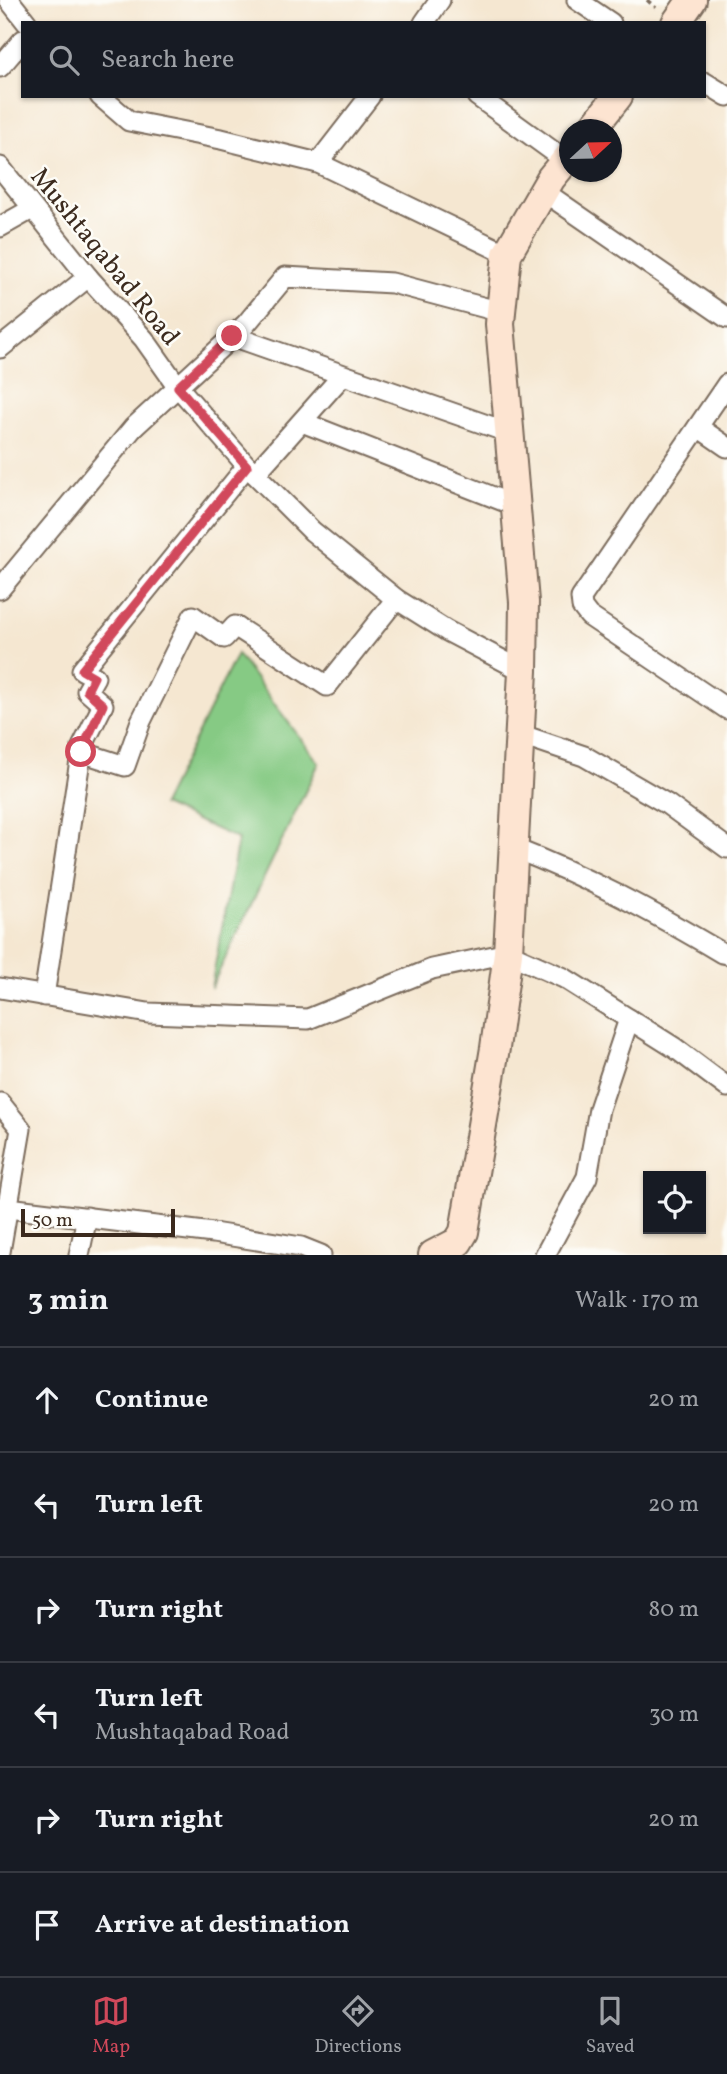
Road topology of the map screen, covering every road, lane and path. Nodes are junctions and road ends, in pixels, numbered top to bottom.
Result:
1 (9, 0) edge
2 (440, 0) edge
3 (577, 0) edge
4 (692, 0) edge
5 (26, 21) edge
6 (425, 21) edge
7 (608, 21) edge
8 (677, 21) edge
9 (21, 42) edge
10 (0, 67) edge
11 (706, 83) edge
12 (727, 96) edge
13 (102, 98) edge
14 (368, 98) edge
15 (480, 98) edge
16 (616, 98) edge
17 (600, 119) edge
18 (559, 152) edge
19 (318, 163) junction
20 (0, 167) edge
21 (559, 169) edge
22 (543, 191) junction
23 (32, 209) junction
24 (0, 227) edge
25 (507, 254) junction
26 (88, 277) junction
27 (501, 312) junction
28 (727, 318) edge
29 (232, 336) junction
30 (0, 348) edge
31 (342, 376) junction
32 (727, 384) edge
33 (178, 387) junction
34 (302, 422) junction
35 (698, 427) junction
36 (510, 433) junction
37 (727, 447) edge
38 (251, 470) junction
39 (516, 506) junction
40 (0, 589) edge
41 (397, 600) junction
42 (523, 671) junction
43 (727, 709) edge
44 (519, 734) junction
45 (81, 752) junction
46 (513, 848) junction
47 (727, 848) edge
48 (508, 953) junction
49 (727, 954) edge
50 (0, 988) edge
51 (44, 996) junction
52 (629, 1019) junction
53 (727, 1087) edge
54 (0, 1103) edge
55 (4, 1206) edge
56 (88, 1216) junction
57 (0, 1252) edge
58 (79, 1255) edge
59 (321, 1255) edge
60 (433, 1255) edge
61 (545, 1255) edge

1 - 5 street
2 - 6 street
3 - 7 street
4 - 8 street
9 - 10 street
11 - 12 street
13 - 19 street
14 - 19 street
15 - 18 street
16 - 17 street
19 - 25 street
20 - 23 street, Mushtaqabad Road
21 - 22 street
22 - 25 street
22 - 28 street
23 - 24 street
23 - 26 street, Mushtaqabad Road
25 - 27 street
26 - 30 street
26 - 33 street, Mushtaqabad Road
27 - 29 street
27 - 36 street
29 - 31 street
29 - 33 street
31 - 34 street
31 - 36 street
32 - 35 street
33 - 38 street, Mushtaqabad Road
33 - 40 street
34 - 38 street
34 - 39 street
35 - 37 street
35 - 43 street
36 - 39 street
38 - 41 street, Mushtaqabad Road
38 - 45 street
39 - 42 street
41 - 42 street, Mushtaqabad Road
41 - 45 street
42 - 44 street
44 - 46 street
44 - 47 street
45 - 51 street
46 - 48 street
46 - 49 street
48 - 51 street
48 - 52 street
48 - 60 street
50 - 51 street
52 - 53 street
52 - 61 street
54 - 55 street
55 - 56 street
55 - 57 street
56 - 58 street
56 - 59 street

